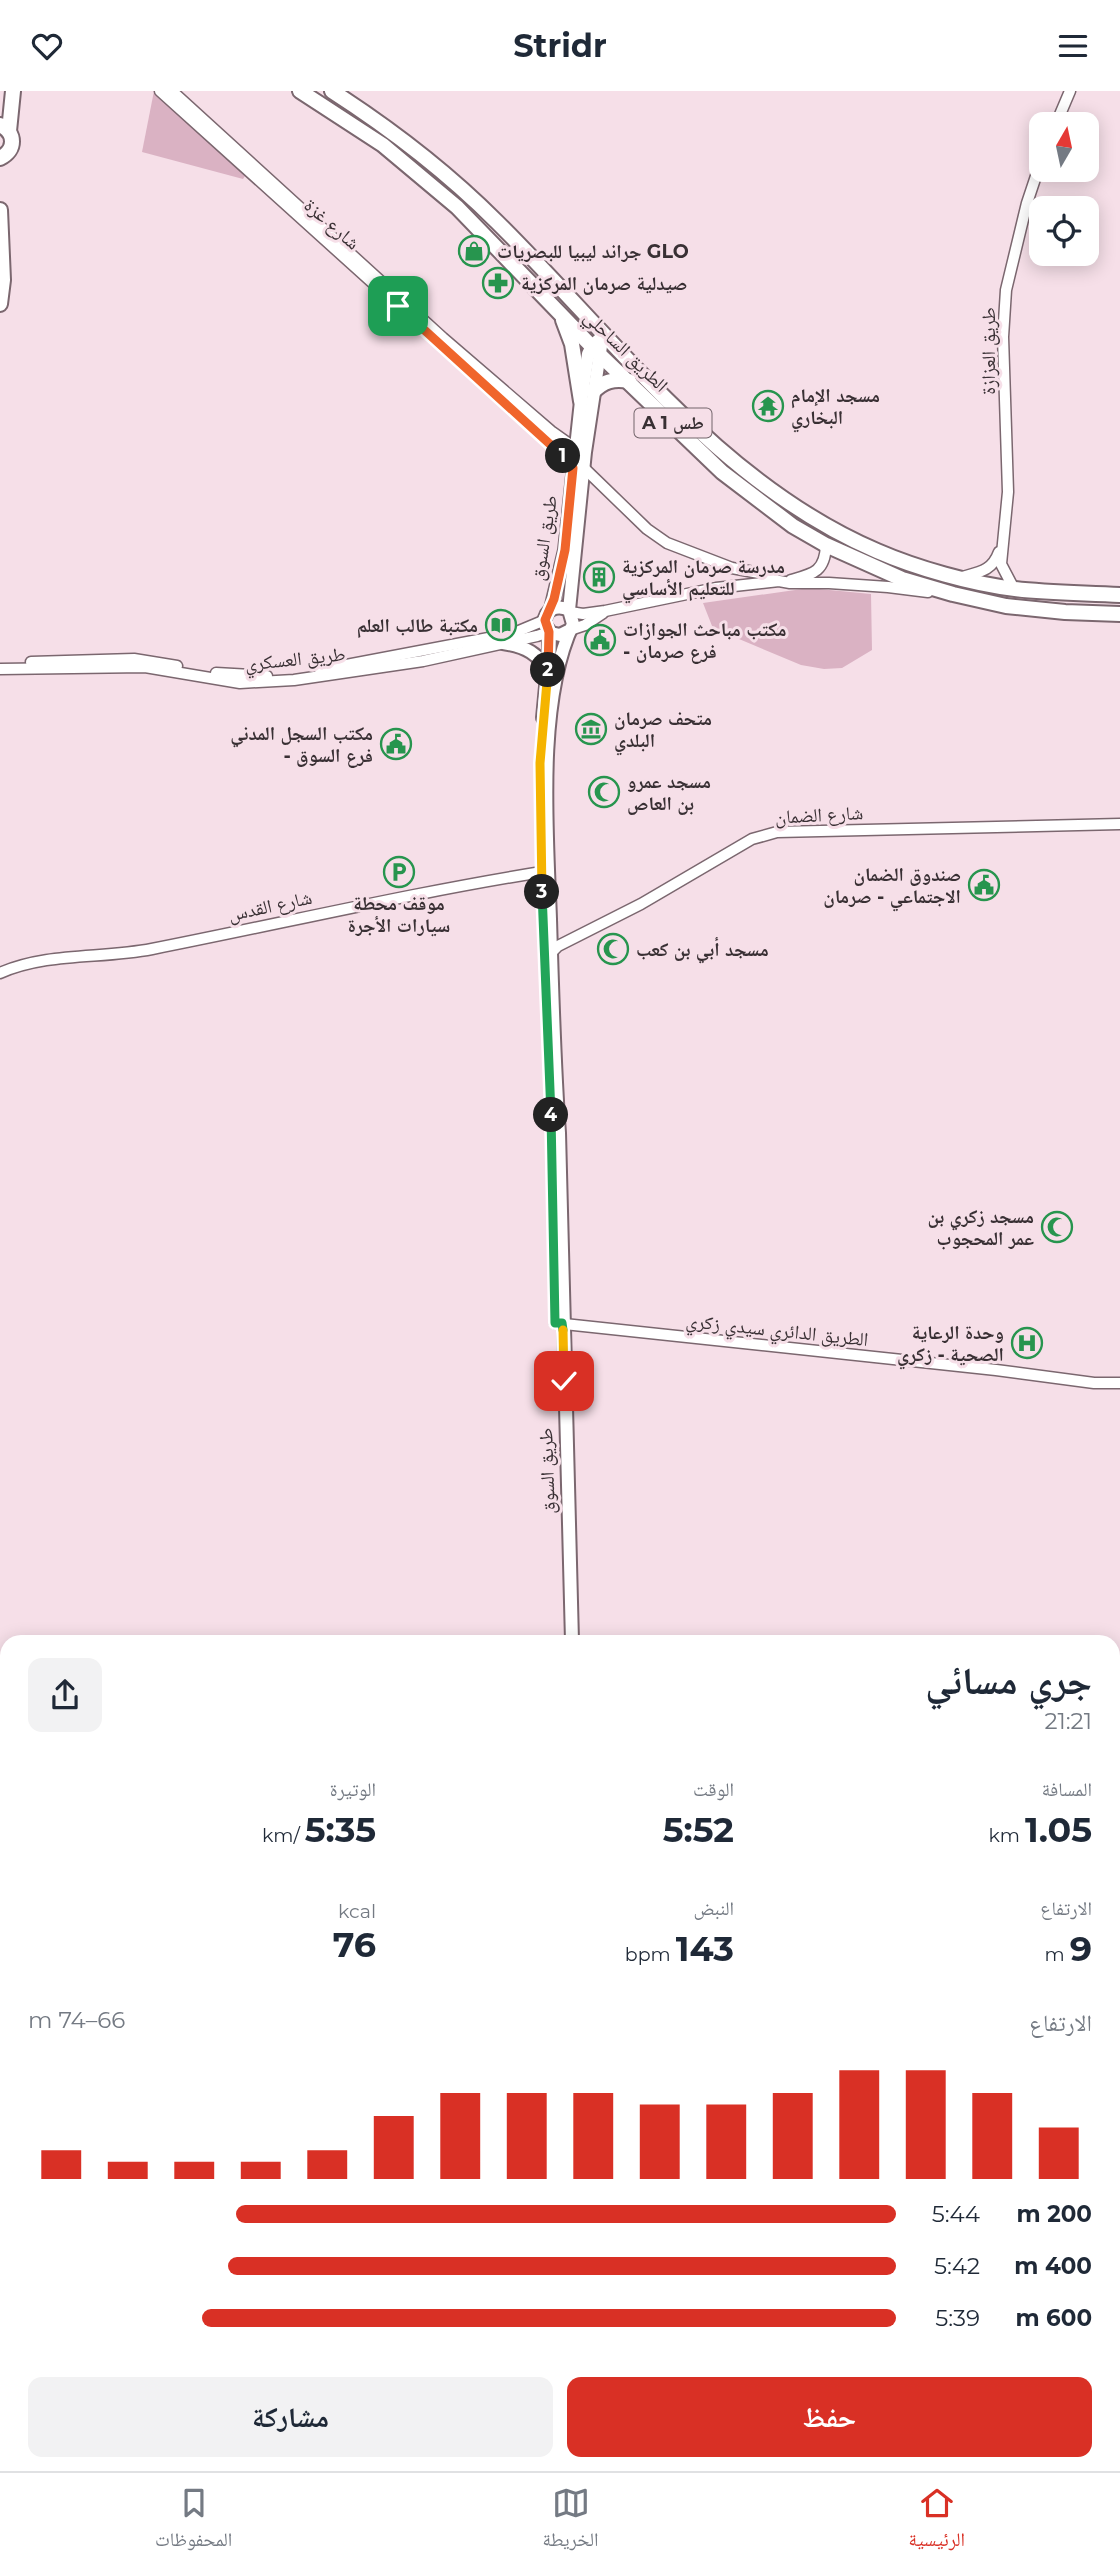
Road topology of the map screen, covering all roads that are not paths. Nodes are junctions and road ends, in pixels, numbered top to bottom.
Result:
1 (5, 91) edge
2 (13, 91) edge
3 (160, 91) edge
4 (172, 91) edge
5 (300, 91) edge
6 (332, 91) edge
7 (1070, 91) edge
8 (0, 112) edge
9 (1061, 112) edge
10 (4, 128) edge
11 (2, 161) edge
12 (1035, 182) edge
13 (0, 210) edge
14 (497, 222) junction
15 (485, 233) junction
16 (0, 304) edge
17 (561, 315) junction
18 (603, 336) junction
19 (595, 350) junction
20 (629, 381) junction
21 (587, 397) junction
22 (580, 450) junction
23 (579, 468) junction
24 (826, 545) junction
25 (1002, 545) junction
26 (960, 577) junction
27 (781, 581) junction
28 (1014, 589) junction
29 (953, 594) junction
30 (1120, 595) edge
31 (569, 611) junction
32 (605, 611) junction
33 (1120, 614) edge
34 (548, 620) junction
35 (570, 630) junction
36 (503, 643) junction
37 (0, 663) edge
38 (0, 669) edge
39 (547, 677) junction
40 (1120, 824) edge
41 (545, 871) junction
42 (550, 929) junction
43 (569, 941) junction
44 (551, 953) junction
45 (0, 973) edge
46 (559, 1323) junction
47 (1120, 1383) edge
48 (564, 1635) edge
49 (572, 1635) edge

1 - 8 highway
2 - 10 highway
3 - 23 street, شارع غزة
4 - 22 street, شارع غزة
5 - 15 highway, الطريق الساحلي / A 1 طس
6 - 14 highway, الطريق الساحلي / A 1 طس
7 - 9 street
10 - 11 highway
12 - 25 street, طريق العزازة
13 - 16 highway
14 - 15 highway
14 - 18 highway, الطريق الساحلي / A 1 طس
15 - 17 highway, الطريق الساحلي / A 1 طس
17 - 19 highway, الطريق الساحلي / A 1 طس
17 - 21 highway
18 - 19 main road
18 - 26 highway, الطريق الساحلي / A 1 طس
19 - 20 highway, الطريق الساحلي / A 1 طس
19 - 21 main road, طريق السوق
20 - 21 highway
20 - 24 highway, الطريق الساحلي / A 1 طس
21 - 22 main road, طريق السوق
22 - 23 main road, طريق السوق
23 - 27 street, شارع غزة
23 - 31 main road, طريق السوق
23 - 34 main road, طريق السوق
24 - 27 street
24 - 29 highway, الطريق الساحلي / A 1 طس
25 - 26 street
25 - 28 street, طريق العزازة
26 - 28 highway, الطريق الساحلي / A 1 طس
27 - 29 street
27 - 32 street
28 - 30 highway, الطريق الساحلي / A 1 طس
29 - 33 highway, الطريق الساحلي / A 1 طس
31 - 32 street
31 - 34 main road
31 - 35 main road
32 - 35 street
34 - 35 main road
34 - 36 street, طريق العسكري
34 - 37 street, طريق العسكري
34 - 39 main road, طريق السوق
35 - 41 main road, طريق السوق
36 - 38 street, طريق العسكري
36 - 39 main road
39 - 41 main road, طريق السوق
40 - 43 street, شارع الضمان
41 - 42 main road, طريق السوق
41 - 45 street, شارع القدس
41 - 46 main road, طريق السوق
42 - 43 street
42 - 44 main road, طريق السوق
43 - 44 street, شارع الضمان
44 - 46 main road, طريق السوق
46 - 47 street, الطريق الدائري سيدي زكري
46 - 48 main road, طريق السوق
46 - 49 main road, طريق السوق

